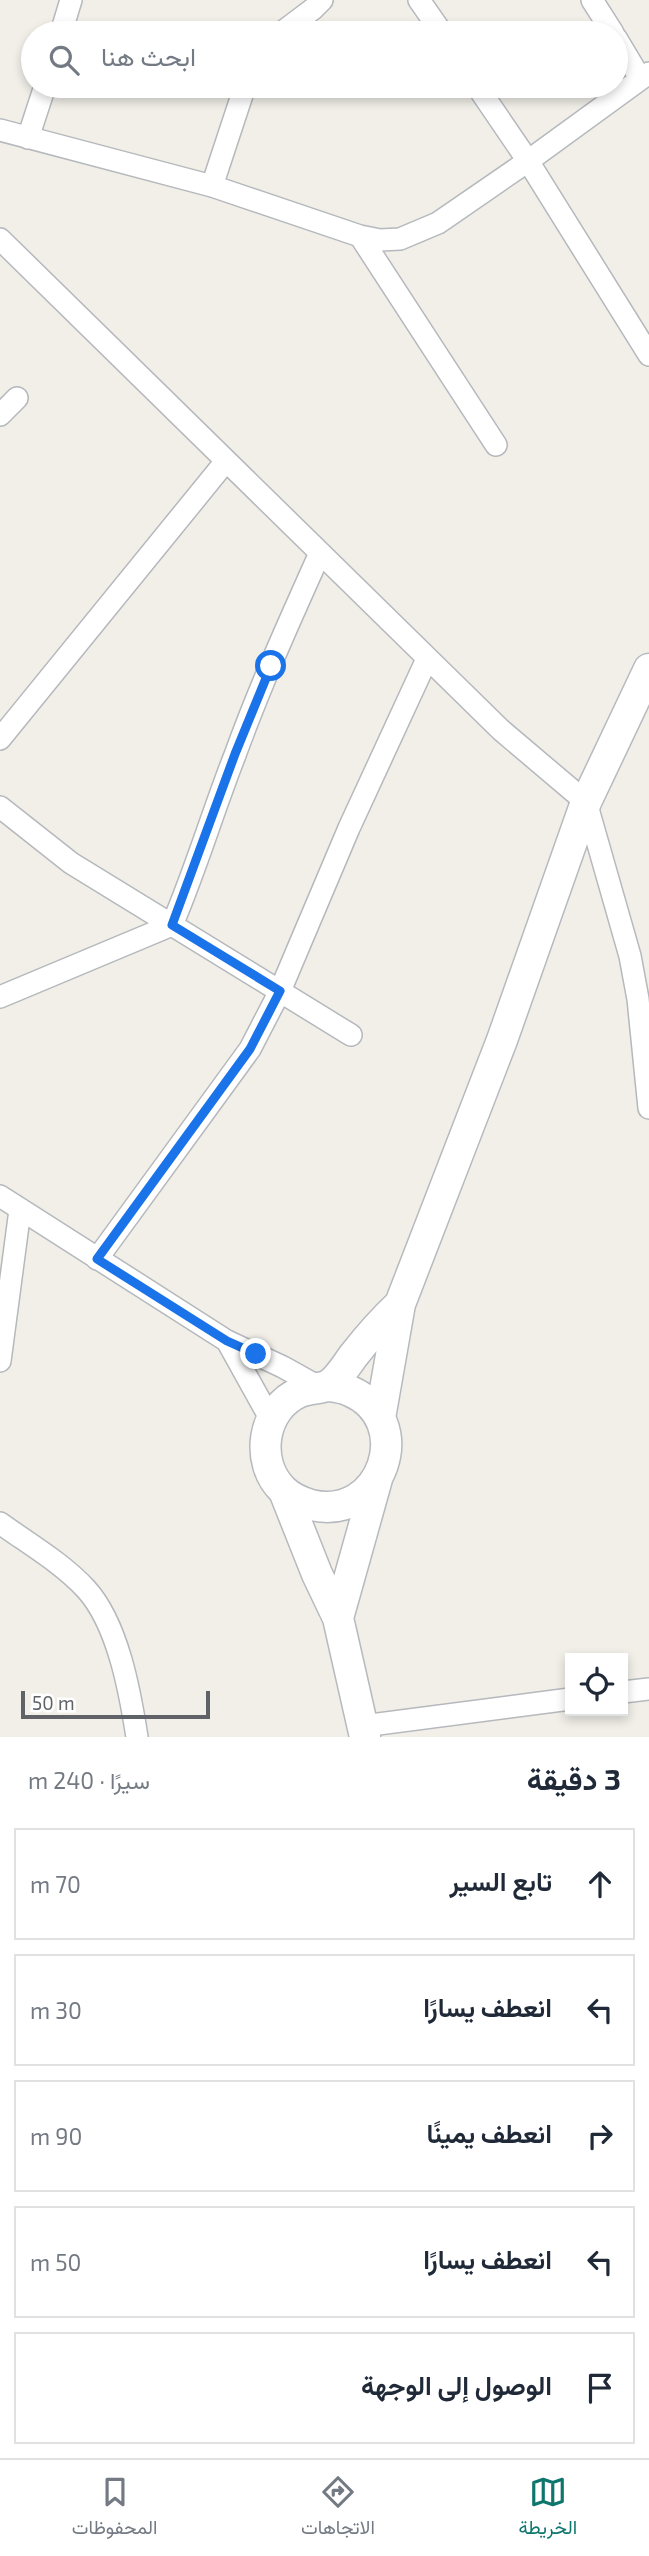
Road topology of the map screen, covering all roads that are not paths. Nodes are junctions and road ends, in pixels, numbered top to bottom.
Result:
1 (71, 0) edge
2 (321, 0) edge
3 (419, 0) edge
4 (592, 0) edge
5 (65, 21) edge
6 (297, 21) edge
7 (434, 21) edge
8 (605, 21) edge
9 (628, 54) edge
10 (644, 75) edge
11 (628, 87) edge
12 (41, 98) edge
13 (240, 98) edge
14 (485, 98) edge
15 (613, 98) edge
16 (0, 130) edge
17 (29, 138) junction
18 (528, 161) junction
19 (212, 186) junction
20 (360, 236) junction
21 (0, 239) edge
22 (649, 355) edge
23 (17, 398) dead end
24 (0, 415) edge
25 (496, 445) dead end
26 (226, 461) junction
27 (320, 553) junction
28 (427, 659) junction
29 (649, 669) edge
30 (0, 739) edge
31 (586, 802) junction
32 (0, 807) edge
33 (172, 925) junction
34 (280, 991) junction
35 (0, 997) edge
36 (351, 1035) dead end
37 (649, 1108) edge
38 (0, 1196) edge
39 (20, 1210) junction
40 (97, 1259) junction
41 (400, 1304) junction
42 (227, 1341) junction
43 (0, 1361) edge
44 (323, 1386) junction
45 (380, 1419) junction
46 (271, 1420) junction
47 (377, 1479) junction
48 (284, 1491) junction
49 (0, 1523) edge
50 (338, 1618) junction
51 (649, 1689) edge
52 (628, 1691) edge
53 (565, 1700) edge
54 (364, 1732) edge
55 (137, 1737) edge

1 - 5 street
2 - 6 street
3 - 7 street
4 - 8 street
9 - 10 street
10 - 11 street
12 - 17 street
13 - 19 street
14 - 18 street
15 - 18 street
16 - 17 street
17 - 19 street
18 - 20 street
18 - 22 street
19 - 20 street
20 - 25 street
21 - 26 street
23 - 24 street
26 - 27 street
26 - 30 street
27 - 28 street
27 - 33 street
28 - 31 street
28 - 34 street
29 - 31 street
31 - 37 street
31 - 41 street
32 - 33 street
33 - 34 street
33 - 35 street
34 - 36 street
34 - 40 street
38 - 39 street
39 - 40 street
39 - 43 street
40 - 42 street
41 - 44 street
41 - 45 street
42 - 44 street
42 - 46 street
44 - 45 street
44 - 46 street
45 - 47 street
46 - 48 street
47 - 48 street
47 - 50 street
48 - 50 street
49 - 55 street
50 - 54 street
51 - 52 street
53 - 54 street

